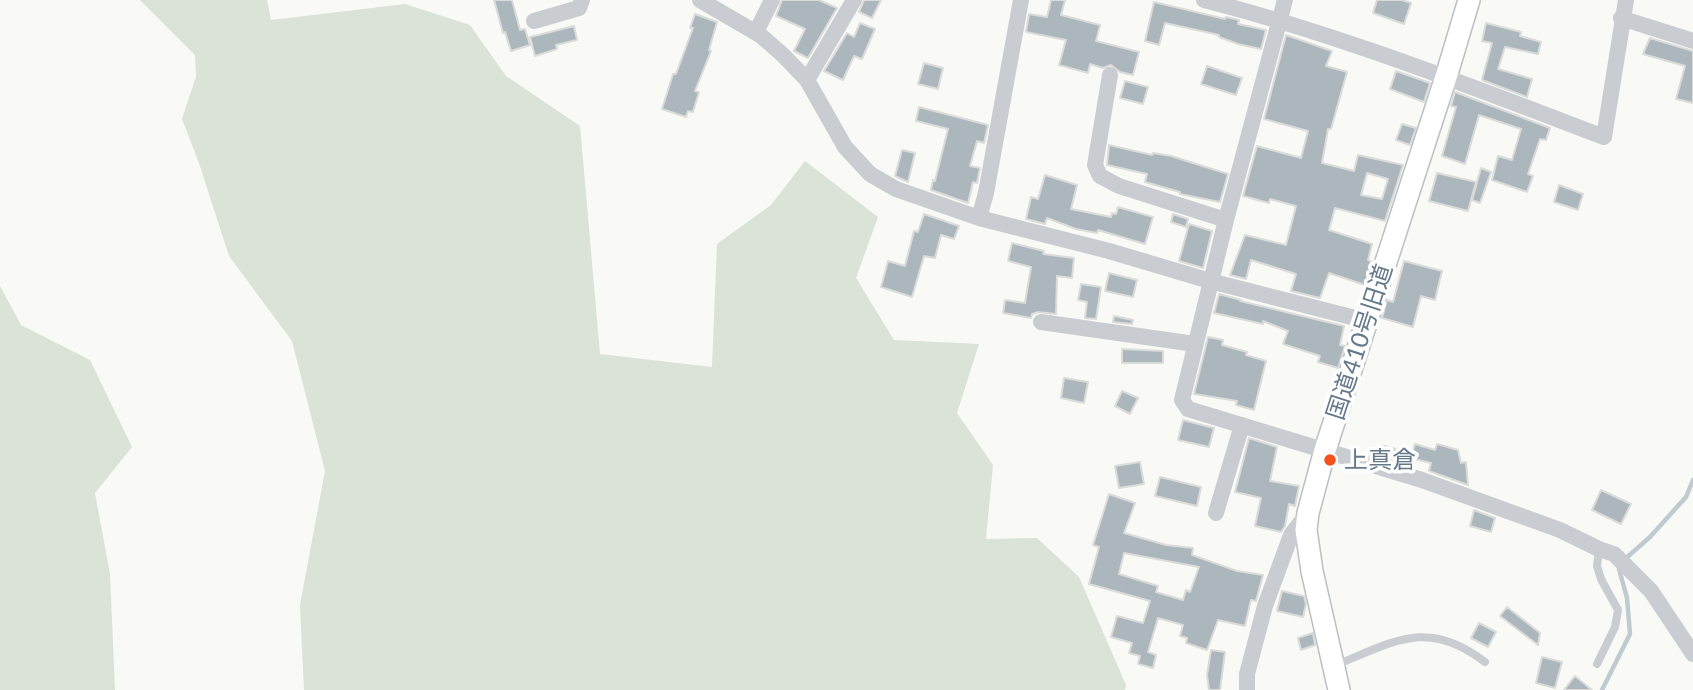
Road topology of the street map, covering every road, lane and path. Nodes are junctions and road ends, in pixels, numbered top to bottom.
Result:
1 (582, 0) edge
2 (700, 0) edge
3 (772, 0) edge
4 (854, 0) edge
5 (1021, 0) edge
6 (1204, 0) edge
7 (1285, 0) edge
8 (1469, 0) edge
9 (1626, 0) edge
10 (1621, 18) junction
11 (1279, 19) junction
12 (534, 21) dead end
13 (756, 32) junction
14 (1693, 41) edge
15 (1110, 75) dead end
16 (1446, 77) junction
17 (807, 80) junction
18 (979, 218) junction
19 (1226, 220) junction
20 (1210, 281) junction
21 (1367, 321) junction
22 (1041, 322) dead end
23 (1195, 344) junction
24 (1242, 425) junction
25 (1325, 450) junction
26 (1216, 513) dead end
27 (1308, 513) junction
28 (1599, 549) junction
29 (1693, 654) edge
30 (1485, 662) dead end
31 (1597, 664) dead end
32 (1333, 666) junction
33 (1247, 690) edge
34 (1339, 690) edge

1 - 12 street
2 - 13 street
3 - 13 street
4 - 17 street
5 - 18 street
6 - 11 street
7 - 11 street
8 - 16 street, 国道410号旧道
9 - 10 street
10 - 14 street
10 - 16 street
11 - 16 street
11 - 19 street
13 - 17 street
15 - 19 street
16 - 21 street, 国道410号旧道
17 - 18 street
18 - 20 street
19 - 20 street
20 - 21 street
20 - 23 street
21 - 25 street, 国道410号旧道
22 - 23 street
23 - 24 street
24 - 25 street
24 - 26 street
25 - 27 street, 国道410号旧道
25 - 28 street
27 - 32 street, 国道410号旧道
27 - 33 street
28 - 29 street
28 - 31 lane
30 - 32 lane
32 - 34 street, 国道410号旧道

